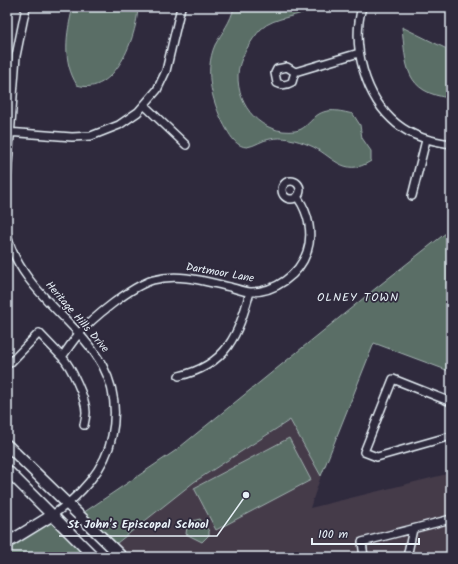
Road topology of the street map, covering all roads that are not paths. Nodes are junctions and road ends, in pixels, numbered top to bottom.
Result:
1 (26, 7) edge
2 (181, 7) edge
3 (362, 7) edge
4 (359, 53) junction
5 (295, 72) dead end
6 (144, 106) junction
7 (9, 132) edge
8 (426, 140) junction
9 (451, 144) edge
10 (186, 145) dead end
11 (7, 177) edge
12 (412, 196) dead end
13 (298, 198) dead end
14 (7, 235) edge
15 (250, 292) junction
16 (78, 334) junction
17 (62, 357) junction
18 (7, 363) edge
19 (179, 376) dead end
20 (451, 402) edge
21 (84, 424) dead end
22 (451, 436) edge
23 (7, 446) edge
24 (7, 470) edge
25 (68, 504) junction
26 (51, 516) junction
27 (451, 519) edge
28 (413, 529) junction
29 (7, 543) edge
30 (94, 557) edge
31 (122, 557) edge
32 (364, 557) edge
33 (406, 557) edge

1 - 7 street
2 - 6 street
3 - 4 street
4 - 5 street
4 - 8 street
6 - 7 street
6 - 10 street
7 - 11 street
8 - 9 street
8 - 12 street
13 - 15 street, Dartmoor Lane
14 - 16 street, Heritage Hills Drive
15 - 16 street, Dartmoor Lane
15 - 19 street
16 - 17 street, Dartmoor Lane
16 - 25 street, Heritage Hills Drive
17 - 18 street
17 - 21 street
20 - 22 street
23 - 25 main road
24 - 26 main road
25 - 26 street, Heritage Hills Drive
25 - 31 main road
26 - 29 main road
26 - 30 main road
27 - 28 street
28 - 32 street
28 - 33 street

